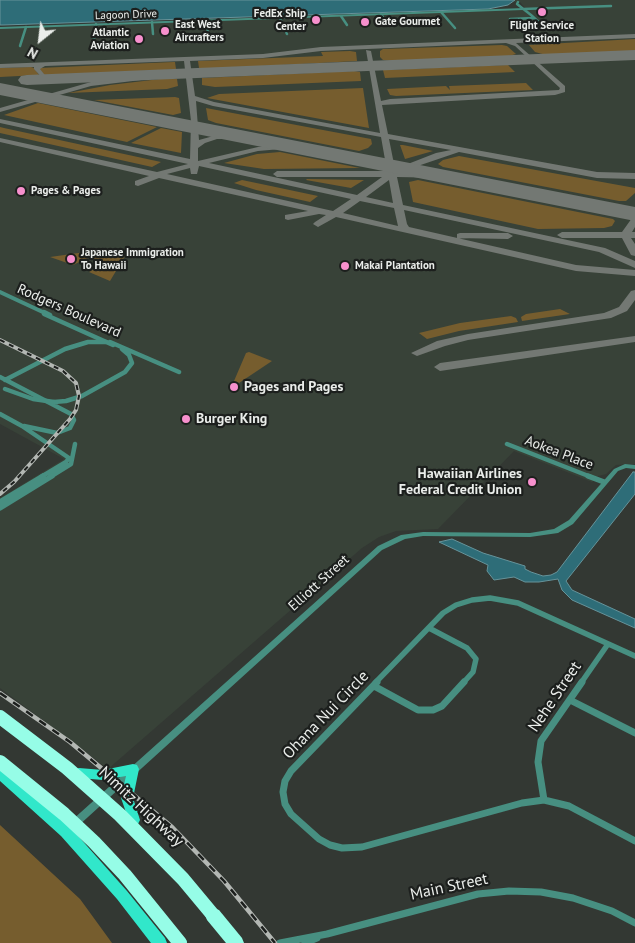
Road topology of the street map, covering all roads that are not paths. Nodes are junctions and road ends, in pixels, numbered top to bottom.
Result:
1 (518, 2) dead end
2 (611, 6) dead end
3 (523, 9) junction
4 (441, 12) junction
5 (380, 14) junction
6 (530, 15) junction
7 (341, 16) junction
8 (522, 17) junction
9 (280, 18) junction
10 (534, 18) junction
11 (384, 19) dead end
12 (205, 20) junction
13 (152, 22) junction
14 (96, 24) junction
15 (347, 25) dead end
16 (26, 27) junction
17 (0, 28) edge
18 (455, 28) dead end
19 (153, 34) dead end
20 (287, 34) dead end
21 (209, 38) dead end
22 (93, 45) dead end
23 (20, 46) dead end
24 (0, 293) edge
25 (110, 342) junction
26 (179, 372) dead end
27 (2, 383) edge
28 (0, 414) edge
29 (22, 426) junction
30 (75, 444) dead end
31 (507, 444) dead end
32 (635, 467) edge
33 (55, 472) junction
34 (604, 482) junction
35 (0, 502) edge
36 (0, 508) edge
37 (429, 628) junction
38 (608, 644) junction
39 (635, 656) edge
40 (374, 686) junction
41 (570, 700) junction
42 (0, 712) edge
43 (0, 718) edge
44 (635, 733) edge
45 (0, 762) edge
46 (133, 769) junction
47 (79, 773) junction
48 (0, 774) edge
49 (105, 795) junction
50 (544, 800) junction
51 (134, 820) junction
52 (66, 832) junction
53 (635, 841) edge
54 (635, 923) edge
55 (327, 934) junction
56 (160, 943) edge
57 (180, 943) edge
58 (234, 943) edge
59 (243, 943) edge
60 (280, 943) edge
61 (305, 943) edge

1 - 3 street
2 - 3 street, Lagoon Drive
3 - 4 street, Lagoon Drive
3 - 6 street
4 - 5 street, Lagoon Drive
4 - 18 street
5 - 7 street, Lagoon Drive
5 - 11 street
6 - 8 street
6 - 10 street
7 - 9 street, Lagoon Drive
7 - 15 street
8 - 10 street
8 - 10 street
9 - 12 street, Lagoon Drive
9 - 20 street
12 - 13 street, Lagoon Drive
12 - 21 street
13 - 14 street, Lagoon Drive
13 - 19 street
14 - 16 street, Lagoon Drive
14 - 22 street
16 - 17 street, Lagoon Drive
16 - 23 street
24 - 25 street, Rodgers Boulevard
24 - 27 street, bridge
25 - 26 street, Rodgers Boulevard
25 - 27 street
27 - 29 street
28 - 29 street
29 - 33 street
30 - 33 street
31 - 34 street, Aokea Place
32 - 34 street, Elliott Street
33 - 35 street
33 - 36 street
34 - 46 street, Elliott Street
37 - 38 street, Ohana Nui Circle
37 - 40 street, Ohana Nui Circle
37 - 40 street
38 - 39 street, Ohana Nui Circle
38 - 41 street, Nehe Street
40 - 50 street, Ohana Nui Circle
41 - 44 street
41 - 50 street, Nehe Street
42 - 47 main road, Nimitz Highway
43 - 58 highway, bridge
45 - 57 highway, bridge
46 - 47 main road
46 - 49 street, Elliott Street
46 - 51 main road
47 - 49 main road, Nimitz Highway
48 - 52 main road
49 - 51 main road, Nimitz Highway
49 - 52 street, Elliott Street
50 - 53 street, Ohana Nui Circle
51 - 59 main road, Nimitz Highway
52 - 56 main road
54 - 55 street, Main Street
55 - 60 street, Main Street
55 - 61 street, Main Street

